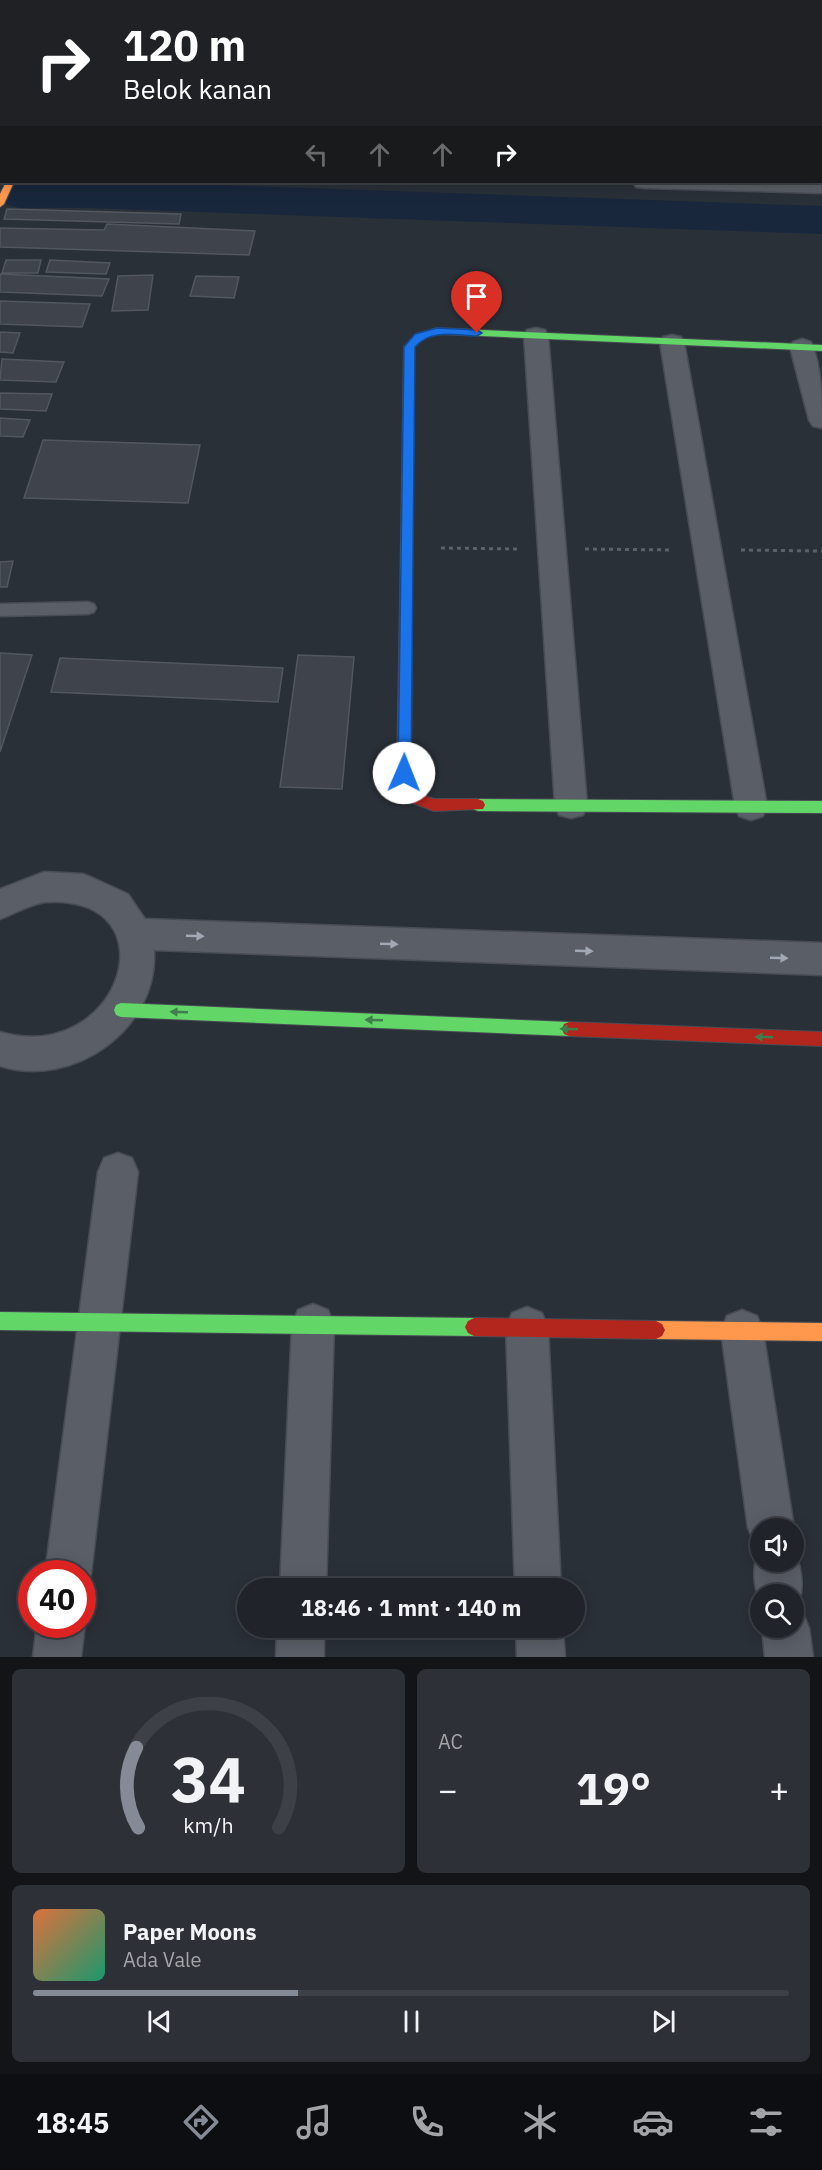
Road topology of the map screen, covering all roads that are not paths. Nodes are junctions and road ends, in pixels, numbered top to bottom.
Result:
1 (10, 183) edge
2 (680, 183) edge
3 (822, 187) edge
4 (0, 204) edge
5 (536, 335) junction
6 (672, 342) junction
7 (812, 348) edge
8 (822, 420) edge
9 (88, 608) dead end
10 (0, 610) edge
11 (571, 806) junction
12 (751, 806) junction
13 (822, 807) edge
14 (0, 904) edge
15 (136, 934) junction
16 (822, 959) edge
17 (121, 1010) junction
18 (822, 1039) edge
19 (0, 1049) edge
20 (118, 1172) dead end
21 (0, 1322) edge
22 (99, 1323) junction
23 (313, 1325) junction
24 (527, 1328) junction
25 (742, 1331) junction
26 (822, 1332) edge
27 (770, 1518) edge
28 (70, 1560) edge
29 (303, 1578) edge
30 (538, 1578) edge
31 (59, 1638) edge
32 (301, 1638) edge
33 (540, 1638) edge
34 (786, 1638) edge
35 (57, 1657) edge
36 (300, 1657) edge
37 (541, 1657) edge
38 (789, 1657) edge

1 - 4 street
2 - 3 street
5 - 6 street
5 - 11 street
5 - 11 street
6 - 7 street
6 - 12 street
7 - 8 street
9 - 10 lane
11 - 12 street
12 - 13 street
14 - 15 street
15 -> 16 street
15 - 17 street
18 -> 17 street
17 - 19 street
20 - 22 street
21 - 22 street
22 - 23 street
22 - 28 street
23 - 24 street
23 - 29 street
24 - 25 street
24 - 30 street
25 - 26 street
25 - 27 street
31 - 35 street
32 - 36 street
33 - 37 street
34 - 38 street

